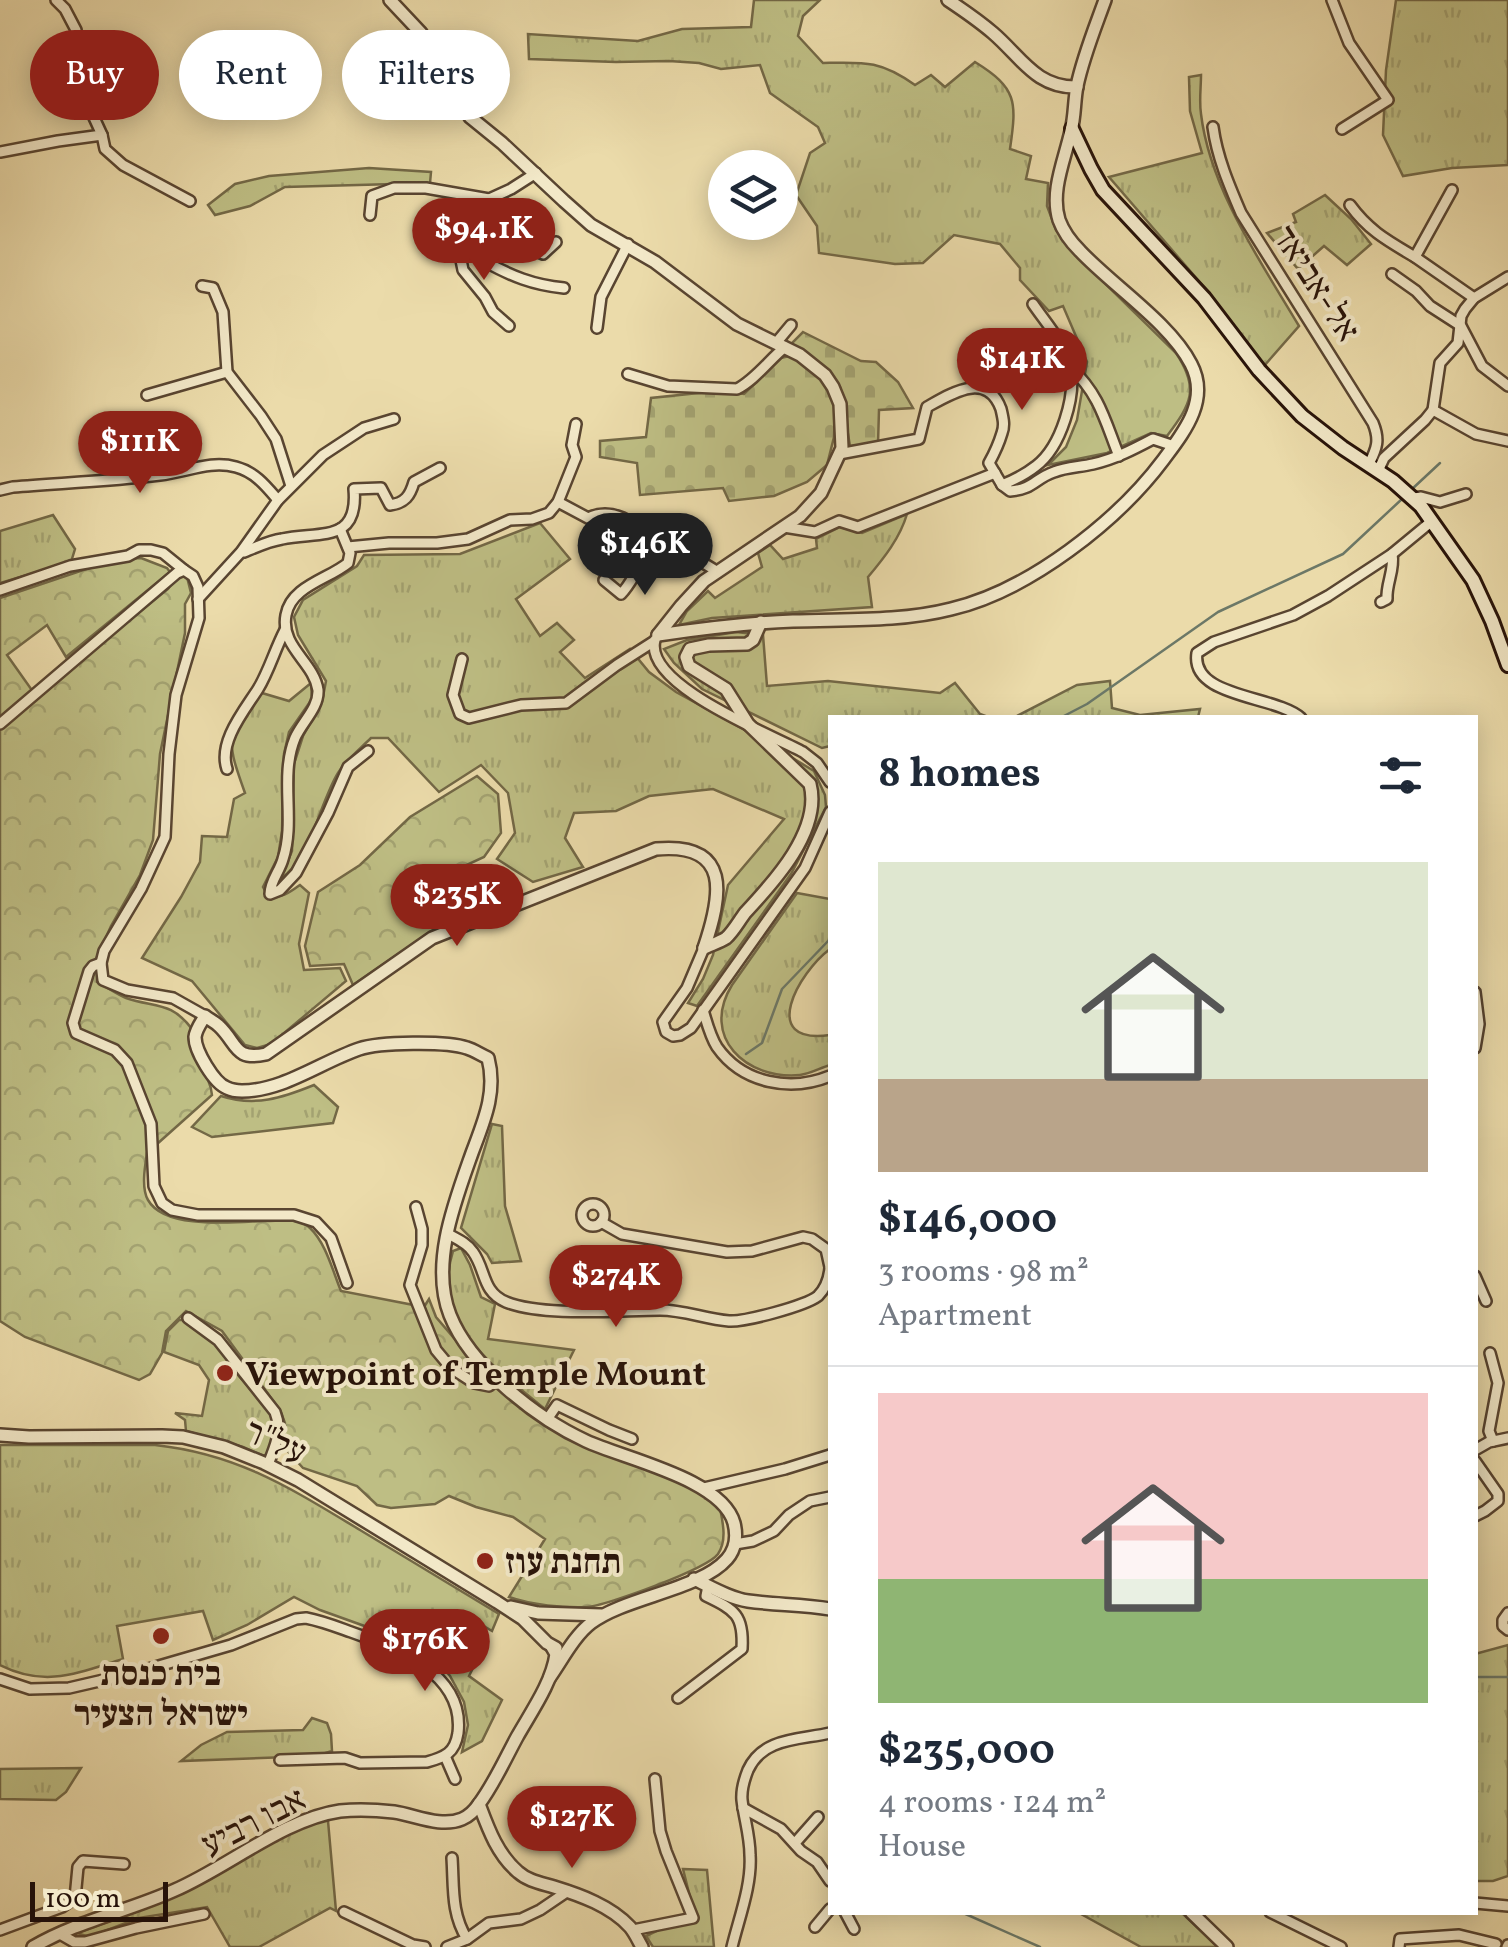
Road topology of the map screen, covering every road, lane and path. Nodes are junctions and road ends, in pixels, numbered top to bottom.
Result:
1 (56, 0) edge
2 (390, 0) edge
3 (948, 0) edge
4 (1105, 0) edge
5 (1332, 0) edge
6 (1077, 87) junction
7 (1213, 127) dead end
8 (1072, 128) junction
9 (1342, 129) dead end
10 (102, 136) junction
11 (0, 152) edge
12 (536, 173) junction
13 (1452, 190) dead end
14 (190, 202) dead end
15 (484, 202) junction
16 (1350, 204) dead end
17 (370, 215) dead end
18 (493, 232) junction
19 (556, 242) dead end
20 (628, 244) junction
21 (1415, 258) junction
22 (1392, 274) dead end
23 (1508, 277) edge
24 (202, 286) dead end
25 (564, 288) dead end
26 (1474, 298) junction
27 (1033, 304) dead end
28 (791, 325) dead end
29 (509, 326) dead end
30 (1461, 326) junction
31 (597, 328) dead end
32 (780, 345) junction
33 (1071, 368) junction
34 (227, 372) junction
35 (628, 374) dead end
36 (1508, 386) edge
37 (147, 395) dead end
38 (1432, 410) junction
39 (394, 419) dead end
40 (576, 424) dead end
41 (1508, 441) edge
42 (1174, 446) junction
43 (839, 454) junction
44 (1118, 456) junction
45 (1374, 467) junction
46 (440, 468) dead end
47 (995, 473) junction
48 (1002, 485) junction
49 (291, 486) junction
50 (0, 490) edge
51 (1466, 494) dead end
52 (1414, 498) junction
53 (278, 500) junction
54 (558, 502) junction
55 (1432, 521) junction
56 (684, 522) dead end
57 (784, 527) junction
58 (340, 529) junction
59 (673, 534) junction
60 (660, 537) junction
61 (348, 547) junction
62 (241, 552) junction
63 (1392, 554) junction
64 (184, 570) junction
65 (718, 572) junction
66 (604, 580) dead end
67 (0, 590) edge
68 (198, 598) junction
69 (1381, 602) dead end
70 (761, 622) junction
71 (286, 628) junction
72 (656, 639) junction
73 (462, 659) dead end
74 (1508, 665) edge
75 (1297, 715) edge
76 (0, 724) edge
77 (748, 724) junction
78 (368, 751) dead end
79 (227, 769) dead end
80 (828, 778) edge
81 (828, 816) edge
82 (704, 948) junction
83 (101, 963) junction
84 (704, 1010) junction
85 (205, 1016) junction
86 (828, 1077) edge
87 (580, 1206) dead end
88 (416, 1207) dead end
89 (448, 1234) junction
90 (828, 1258) edge
91 (828, 1281) edge
92 (347, 1283) dead end
93 (1478, 1283) edge
94 (1486, 1301) dead end
95 (188, 1318) dead end
96 (1490, 1354) dead end
97 (498, 1379) junction
98 (548, 1418) junction
99 (0, 1436) edge
100 (632, 1438) dead end
101 (1508, 1438) edge
102 (1494, 1441) junction
103 (1478, 1449) edge
104 (828, 1456) edge
105 (1478, 1464) edge
106 (268, 1465) junction
107 (704, 1488) junction
108 (828, 1497) edge
109 (1478, 1514) edge
110 (735, 1544) junction
111 (694, 1579) junction
112 (708, 1586) junction
113 (497, 1602) junction
114 (828, 1609) edge
115 (1508, 1613) edge
116 (553, 1614) junction
117 (570, 1614) junction
118 (606, 1614) junction
119 (1508, 1630) edge
120 (576, 1640) junction
121 (548, 1642) junction
122 (550, 1677) junction
123 (0, 1679) edge
124 (678, 1698) dead end
125 (828, 1734) edge
126 (445, 1756) junction
127 (280, 1760) dead end
128 (655, 1778) dead end
129 (454, 1779) dead end
130 (479, 1804) junction
131 (744, 1808) junction
132 (818, 1817) dead end
133 (794, 1843) junction
134 (452, 1858) dead end
135 (124, 1864) dead end
136 (828, 1879) edge
137 (568, 1891) junction
138 (1478, 1903) edge
139 (1508, 1906) edge
140 (828, 1911) edge
141 (344, 1912) dead end
142 (204, 1914) dead end
143 (846, 1915) edge
144 (1194, 1915) edge
145 (1276, 1915) edge
146 (815, 1927) dead end
147 (0, 1930) edge
148 (633, 1930) junction
149 (854, 1930) dead end
150 (60, 1934) junction
151 (467, 1939) junction
152 (1504, 1945) edge
153 (33, 1947) edge
154 (425, 1947) edge
155 (447, 1947) edge
156 (642, 1947) edge
157 (732, 1947) edge
158 (1227, 1947) edge
159 (1341, 1947) edge
160 (1399, 1947) edge

1 - 10 street
2 - 12 street
3 - 6 street
4 - 6 street
5 - 9 street
6 - 8 street
7 - 45 street, אל-אביאד
8 - 42 street
8 - 45 main road
10 - 11 street
10 - 14 street
12 - 15 street
12 - 20 street
13 - 21 street
15 - 17 street
15 - 18 street
15 - 29 street
16 - 21 street
18 - 19 street
18 - 25 street
20 - 31 street
20 - 32 street
21 - 26 street
22 - 30 street
23 - 26 street
24 - 34 street
26 - 30 street
27 - 33 street
28 - 32 street
30 - 36 street
30 - 38 street
32 - 35 street
32 - 43 street
33 - 44 street
33 - 48 street
34 - 37 street
34 - 49 street
38 - 41 street
38 - 45 street
39 - 49 street
40 - 54 street
42 - 44 street
42 - 70 street
43 - 47 street
43 - 57 street
44 - 48 street
45 - 52 main road
46 - 58 street
47 - 48 street
47 - 57 street
49 - 53 street
50 - 53 street
51 - 52 street
52 - 55 main road
53 - 62 street
54 - 60 street
54 - 61 street
55 - 63 street
55 - 74 main road
56 - 59 street
57 - 65 street
58 - 61 street
58 - 62 street
59 - 60 street
59 - 65 street
60 - 66 street
61 - 71 street
62 - 68 street
63 - 69 street
63 - 75 street
64 - 67 street
64 - 68 street
64 - 76 street
65 - 72 street
68 - 83 street
70 - 72 street
70 - 77 street
71 - 78 street
71 - 79 street
72 - 73 street
72 - 77 street
77 - 80 street
77 - 82 street
81 - 84 street
82 - 84 street
82 - 85 street
83 - 85 street
83 - 92 street
84 - 86 street
85 - 89 street
87 - 90 street
88 - 97 street
89 - 91 street
89 - 97 street
93 - 94 street
95 - 106 street
96 - 102 street
97 - 98 street
98 - 100 street
98 - 107 street
99 - 106 street, על"ר
101 - 102 street
102 - 103 street
104 - 107 street
105 - 109 street
106 - 113 street, על"ר
107 - 110 street
108 - 110 street
110 - 111 street
111 - 112 street
111 - 118 street
112 - 114 street
112 - 124 street
113 - 116 street, על"ר
113 - 121 street, על"ר
115 - 119 street
116 - 117 street
116 - 121 street
117 - 118 street
117 - 120 street
118 - 120 street
120 - 121 street
120 - 122 street
121 - 122 street
122 - 130 street
123 - 126 street
125 - 131 street
126 - 127 street
126 - 129 street
128 - 148 street
130 - 137 street
130 - 150 street, אבו רביע
131 - 133 street
131 - 157 street
132 - 133 street
133 - 136 street
134 - 151 street
135 - 147 street
137 - 148 street
137 - 151 street
138 - 139 street
140 - 146 street
141 - 154 street
142 - 150 street
143 - 149 street
144 - 158 street
145 - 159 street
148 - 156 street
150 - 153 street, אבו רביע
151 - 155 street
152 - 160 street

